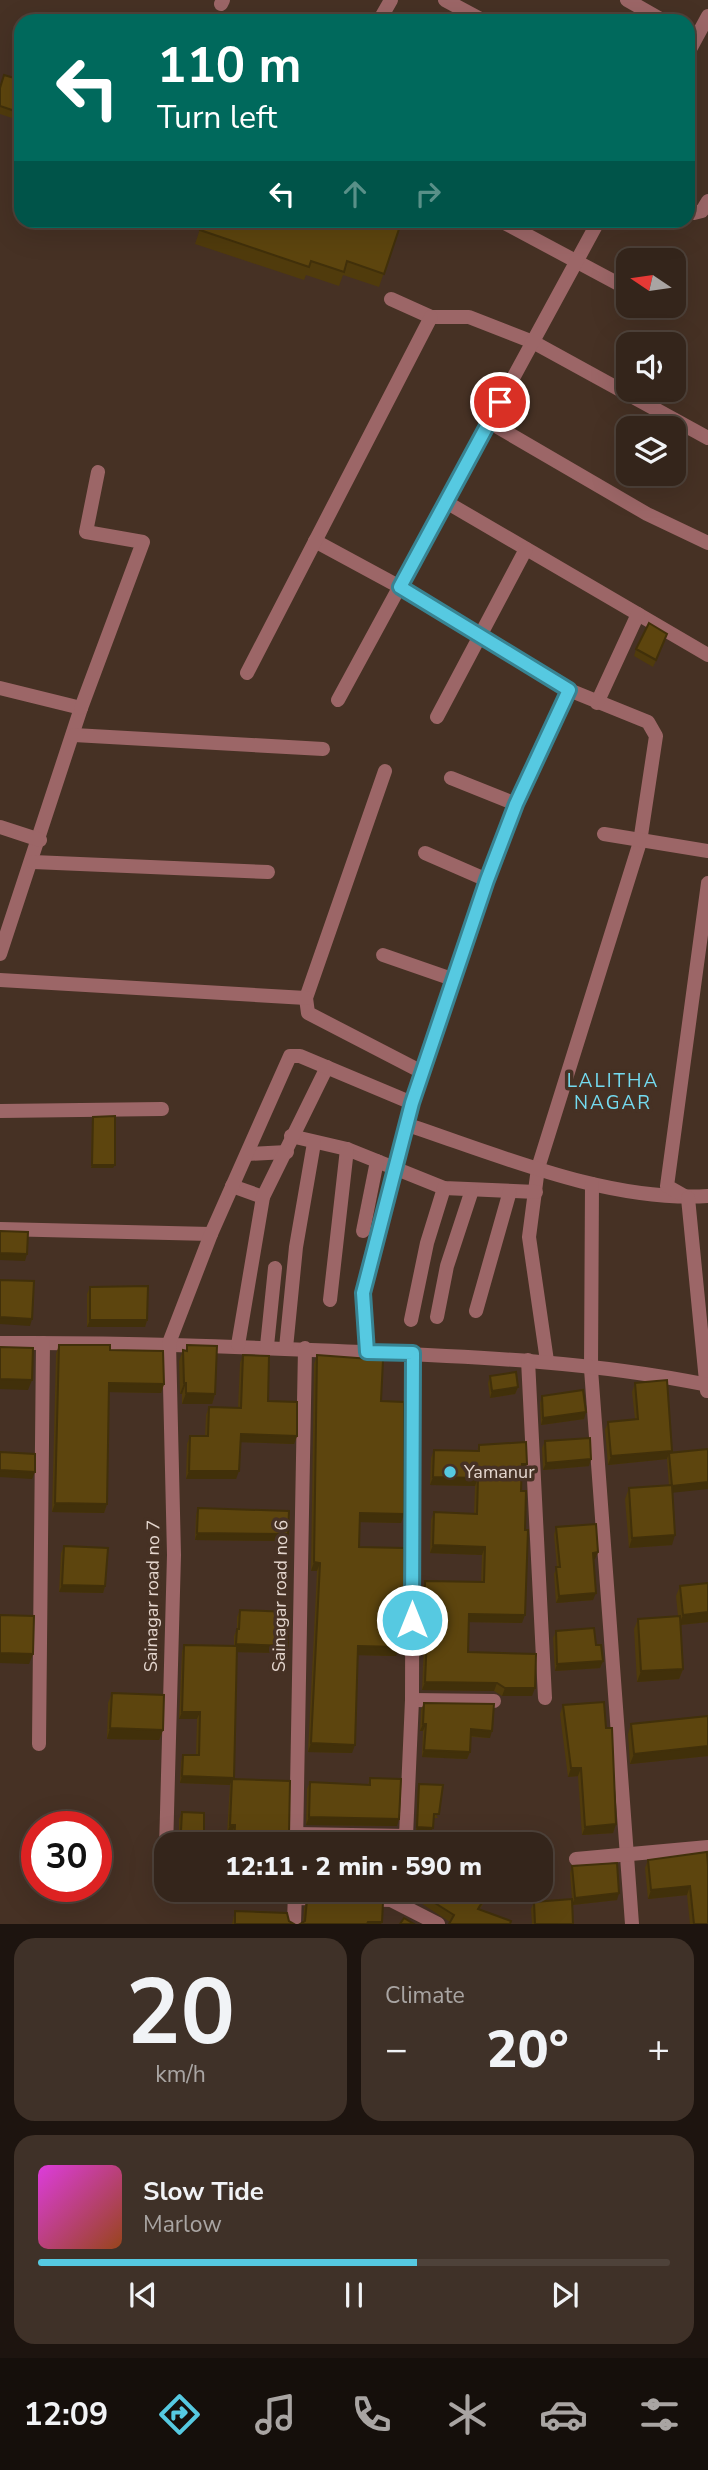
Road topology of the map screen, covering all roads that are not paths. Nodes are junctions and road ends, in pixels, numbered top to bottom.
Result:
1 (445, 0) edge
2 (627, 0) edge
3 (471, 14) edge
4 (652, 14) edge
5 (708, 16) edge
6 (697, 40) edge
7 (708, 201) edge
8 (695, 213) edge
9 (514, 228) edge
10 (595, 228) edge
11 (576, 262) junction
12 (616, 283) edge
13 (391, 299) dead end
14 (431, 317) junction
15 (533, 342) junction
16 (489, 422) junction
17 (708, 439) edge
18 (98, 472) dead end
19 (446, 502) junction
20 (315, 541) junction
21 (708, 543) edge
22 (526, 549) junction
23 (400, 587) junction
24 (638, 614) junction
25 (480, 636) junction
26 (708, 655) edge
27 (247, 673) dead end
28 (0, 688) edge
29 (569, 690) junction
30 (338, 700) dead end
31 (597, 703) junction
32 (81, 708) junction
33 (437, 717) dead end
34 (74, 735) junction
35 (323, 749) dead end
36 (385, 771) dead end
37 (451, 778) dead end
38 (516, 804) junction
39 (0, 827) edge
40 (604, 834) dead end
41 (40, 840) junction
42 (640, 842) junction
43 (708, 851) edge
44 (425, 853) dead end
45 (33, 862) junction
46 (268, 872) dead end
47 (487, 880) junction
48 (708, 883) edge
49 (6, 920) edge
50 (0, 954) edge
51 (383, 955) dead end
52 (0, 980) edge
53 (455, 980) junction
54 (306, 998) junction
55 (327, 1067) junction
56 (422, 1072) junction
57 (412, 1103) junction
58 (162, 1109) dead end
59 (0, 1111) edge
60 (408, 1125) junction
61 (291, 1136) junction
62 (314, 1143) junction
63 (347, 1149) junction
64 (287, 1152) junction
65 (247, 1154) junction
66 (377, 1161) junction
67 (538, 1168) junction
68 (397, 1169) junction
69 (592, 1184) junction
70 (232, 1186) junction
71 (444, 1188) junction
72 (472, 1190) junction
73 (510, 1191) junction
74 (536, 1192) junction
75 (708, 1196) edge
76 (263, 1197) junction
77 (688, 1198) junction
78 (0, 1229) edge
79 (363, 1231) dead end
80 (211, 1234) junction
81 (275, 1268) dead end
82 (330, 1300) dead end
83 (476, 1311) dead end
84 (437, 1317) dead end
85 (411, 1320) dead end
86 (0, 1343) edge
87 (43, 1343) junction
88 (169, 1343) junction
89 (238, 1345) junction
90 (267, 1346) junction
91 (286, 1348) junction
92 (305, 1348) junction
93 (367, 1352) junction
94 (413, 1353) junction
95 (528, 1360) junction
96 (547, 1361) junction
97 (591, 1368) junction
98 (707, 1387) edge
99 (545, 1698) dead end
100 (412, 1700) junction
101 (494, 1701) edge
102 (39, 1744) dead end
103 (166, 1832) edge
104 (297, 1832) edge
105 (406, 1832) edge
106 (708, 1847) edge
107 (628, 1854) junction
108 (576, 1859) dead end
109 (294, 1902) edge
110 (397, 1902) edge
111 (294, 1924) edge
112 (438, 1924) edge
113 (632, 1924) edge

1 - 3 street
2 - 4 street
5 - 6 street
7 - 8 street
9 - 11 street
10 - 11 street
11 - 12 street
11 - 15 street
13 - 14 street
14 - 15 street
14 - 20 street
15 - 16 street
15 - 17 street
16 - 19 street
16 - 21 street
18 - 32 street
19 - 22 street
19 - 23 street
20 - 23 street
20 - 27 street
22 - 24 street
22 - 25 street
23 - 25 street
23 - 30 street
24 - 26 street
24 - 31 street
25 - 29 street
25 - 33 street
28 - 32 street
29 - 31 street
29 - 38 street
31 - 42 street
32 - 34 street
34 - 35 street
34 - 41 street
36 - 54 street
37 - 38 street
38 - 47 street
39 - 41 street
40 - 42 street
41 - 45 street
42 - 43 street
42 - 67 street
44 - 47 street
45 - 46 street
45 - 49 street
47 - 53 street
48 - 77 street
49 - 50 street
51 - 53 street
52 - 54 street
53 - 56 street
54 - 56 street
55 - 57 street
55 - 61 street
55 - 65 street
56 - 57 street
57 - 60 street
58 - 59 street
60 - 67 street
60 - 68 street
61 - 62 street
61 - 64 street
62 - 63 street
62 - 91 street
63 - 66 street
63 - 82 street
64 - 65 street
64 - 76 street
65 - 70 street
66 - 68 street
66 - 79 street
67 - 69 street
67 - 74 street
68 - 71 street
68 - 93 street
69 - 77 street
69 - 97 street
70 - 76 street
70 - 80 street
71 - 72 street
71 - 85 street
72 - 73 street
72 - 84 street
73 - 74 street
73 - 83 street
74 - 96 street
75 - 77 street
76 - 89 street
77 - 98 street
78 - 80 street
80 - 88 street
81 - 90 street
86 - 87 street
87 - 88 street
87 - 102 street
88 - 89 street
88 - 103 street, Sainagar road no 7
89 - 90 street
90 - 91 street
91 - 92 street
92 - 93 street
92 - 104 street, Sainagar road no 6
93 - 94 street
94 - 95 street
94 - 100 street
95 - 96 street
95 - 99 street
96 - 97 street
97 - 98 street
97 - 107 street
100 - 101 street
100 - 105 street
106 - 107 street
107 - 108 street
107 - 113 street
109 - 111 street
110 - 112 street

